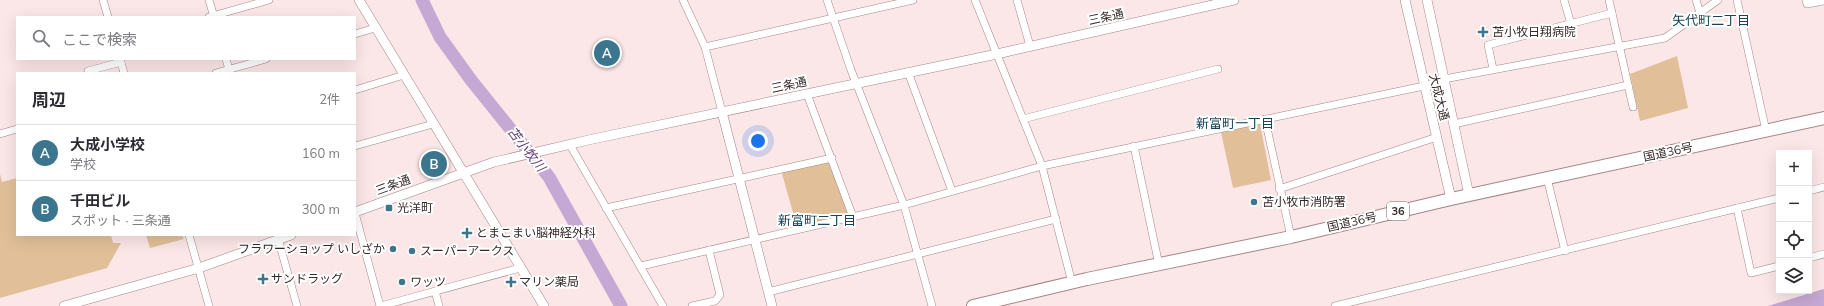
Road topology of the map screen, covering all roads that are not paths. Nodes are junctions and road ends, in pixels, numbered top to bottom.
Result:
1 (104, 0) edge
2 (209, 0) edge
3 (269, 0) edge
4 (359, 0) edge
5 (683, 0) edge
6 (827, 0) edge
7 (913, 0) edge
8 (975, 0) edge
9 (1017, 0) edge
10 (1234, 0) edge
11 (1405, 0) edge
12 (1426, 0) edge
13 (1564, 0) edge
14 (1609, 0) edge
15 (1696, 0) edge
16 (1718, 0) edge
17 (1737, 0) edge
18 (1806, 0) edge
19 (1824, 1) edge
20 (1612, 13) junction
21 (1700, 13) junction
22 (108, 16) edge
23 (212, 16) edge
24 (215, 16) edge
25 (833, 18) junction
26 (1571, 24) junction
27 (375, 28) junction
28 (356, 34) edge
29 (1030, 46) junction
30 (1620, 46) junction
31 (705, 47) junction
32 (997, 54) junction
33 (120, 60) edge
34 (226, 60) edge
35 (263, 60) edge
36 (1218, 69) dead end
37 (1493, 69) junction
38 (230, 71) edge
39 (88, 72) edge
40 (124, 72) edge
41 (908, 72) junction
42 (404, 75) junction
43 (1444, 79) junction
44 (857, 83) junction
45 (1628, 85) junction
46 (1424, 86) junction
47 (356, 90) edge
48 (807, 94) junction
49 (1633, 106) dead end
50 (722, 112) junction
51 (1824, 118) edge
52 (1023, 119) junction
53 (1265, 120) junction
54 (433, 124) junction
55 (1454, 124) junction
56 (16, 129) edge
57 (1766, 130) junction
58 (0, 134) edge
59 (1437, 137) junction
60 (570, 145) junction
61 (356, 146) edge
62 (1134, 146) junction
63 (832, 158) junction
64 (1042, 166) junction
65 (463, 172) junction
66 (739, 177) junction
67 (1548, 178) junction
68 (1824, 187) edge
69 (1279, 188) junction
70 (1812, 190) edge
71 (952, 191) junction
72 (1469, 195) junction
73 (1451, 199) junction
74 (1776, 199) edge
75 (904, 205) junction
76 (606, 208) junction
77 (1737, 208) junction
78 (356, 212) edge
79 (356, 216) edge
80 (853, 216) junction
81 (1056, 219) junction
82 (189, 236) edge
83 (278, 237) edge
84 (1291, 237) junction
85 (755, 239) junction
86 (709, 250) junction
87 (1565, 251) junction
88 (918, 254) junction
89 (1824, 254) edge
90 (1812, 257) edge
91 (1159, 265) junction
92 (641, 266) junction
93 (1776, 267) edge
94 (198, 268) junction
95 (520, 268) junction
96 (1072, 283) junction
97 (435, 291) junction
98 (768, 292) junction
99 (1007, 302) edge
100 (88, 303) edge
101 (64, 306) edge
102 (209, 306) edge
103 (297, 306) edge
104 (381, 306) edge
105 (439, 306) edge
106 (544, 306) edge
107 (663, 306) edge
108 (692, 306) edge
109 (772, 306) edge
110 (932, 306) edge
111 (973, 306) edge
112 (1335, 306) edge

1 - 22 street
2 - 23 street
3 - 24 street
4 - 27 street
5 - 31 street
6 - 25 street
7 - 25 street
8 - 32 street
9 - 29 street
10 - 29 street, 三条通
11 - 46 street, 大成大通
12 - 43 street, 大成大通
13 - 26 street
14 - 20 street
15 - 21 street
16 - 21 street
17 - 57 street
18 - 19 street
20 - 26 street
20 - 30 street
21 - 30 street
25 - 31 street
25 - 44 street
26 - 37 street
27 - 28 street
27 - 42 street
29 - 32 street, 三条通
30 - 37 street
30 - 45 street
31 - 50 street
32 - 41 street, 三条通
32 - 52 street
33 - 39 street
33 - 40 street
34 - 38 street
35 - 38 street
36 - 52 street
37 - 43 street
41 - 44 street, 三条通
41 - 71 street
42 - 47 street
42 - 54 street
43 - 46 street
43 - 55 street, 大成大通
44 - 48 street, 三条通
44 - 75 street
45 - 49 street
45 - 55 street
46 - 53 street
46 - 59 street, 大成大通
48 - 50 street, 三条通
48 - 63 street
50 - 60 street, 三条通
50 - 66 street
51 - 57 highway, 国道36号 / 36
52 - 64 street
53 - 62 street
53 - 69 street
54 - 61 street
54 - 65 street
55 - 72 street, 大成大通
56 - 58 street
57 - 67 highway, 国道36号 / 36
59 - 69 street
59 - 73 street, 大成大通
60 - 65 street, 三条通
60 - 76 street
62 - 64 street
62 - 91 street
63 - 66 street
63 - 80 street
64 - 71 street
64 - 81 street
65 - 78 street, 三条通
65 - 95 street
66 - 76 street
66 - 85 street
67 - 72 highway, 国道36号 / 36
67 - 87 street
68 - 70 street
69 - 84 street
71 - 75 street
72 - 73 highway, 国道36号 / 36
73 - 84 highway, 国道36号 / 36
74 - 77 street
75 - 80 street
75 - 88 street
76 - 92 street
77 - 87 street
77 - 93 street
79 - 104 street
80 - 85 street
81 - 88 street
81 - 96 street
82 - 94 street
83 - 94 street
83 - 103 street
84 - 91 highway, 国道36号 / 36
85 - 86 street
85 - 98 street
86 - 92 street
86 - 108 street
87 - 112 street
88 - 98 street
88 - 110 street
89 - 90 street
91 - 96 highway, 国道36号 / 36
92 - 107 street
94 - 100 street
94 - 102 street
95 - 97 street
95 - 106 street
96 - 99 highway, 国道36号 / 36
97 - 104 street
97 - 105 street
98 - 109 street
99 - 111 highway, 国道36号 / 36
100 - 101 street

